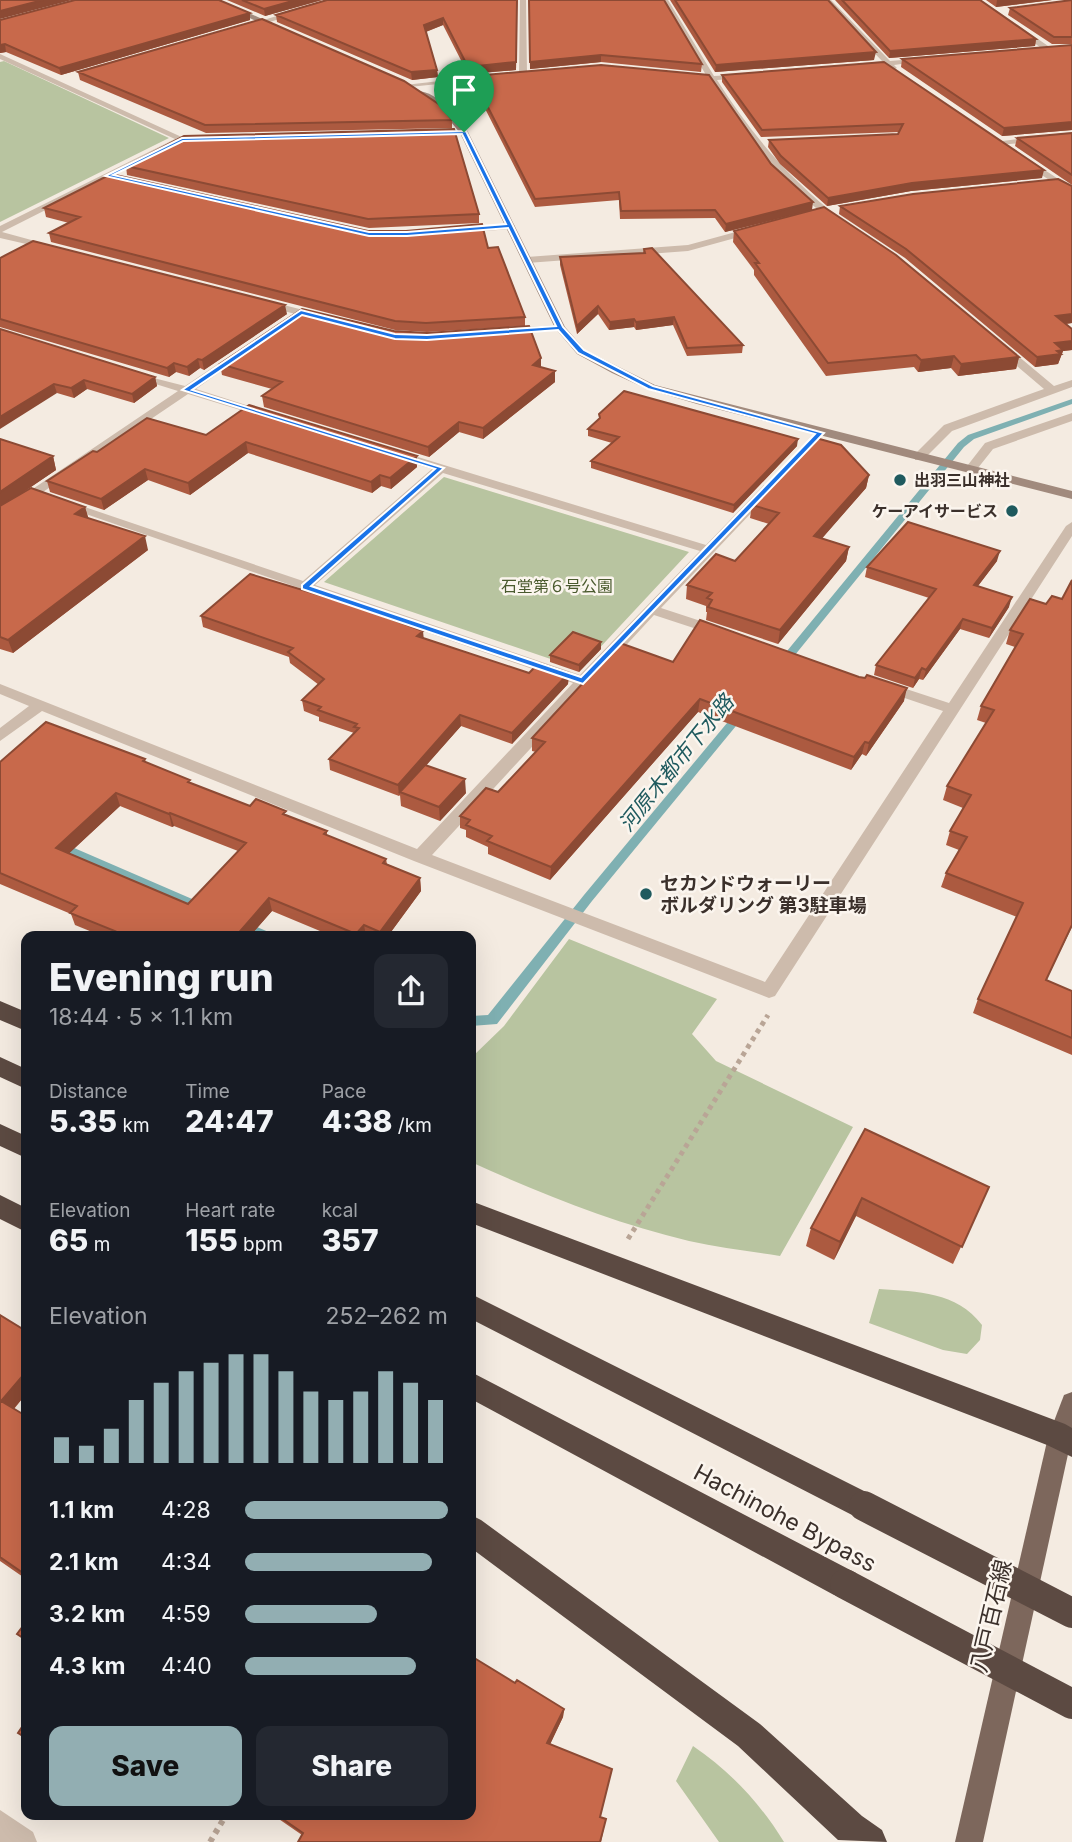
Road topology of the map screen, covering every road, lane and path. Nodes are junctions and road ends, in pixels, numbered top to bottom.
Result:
1 (214, 0) edge
2 (339, 0) edge
3 (523, 0) edge
4 (665, 0) edge
5 (827, 0) edge
6 (976, 0) edge
7 (1008, 10) edge
8 (995, 12) junction
9 (263, 22) junction
10 (239, 29) edge
11 (287, 32) edge
12 (1061, 49) edge
13 (1050, 50) junction
14 (1036, 51) edge
15 (0, 56) edge
16 (941, 59) edge
17 (886, 64) junction
18 (859, 66) edge
19 (897, 71) edge
20 (536, 73) edge
21 (523, 74) junction
22 (752, 75) edge
23 (684, 76) edge
24 (69, 78) edge
25 (712, 78) junction
26 (56, 82) junction
27 (405, 83) joint
28 (464, 132) junction
29 (450, 133) edge
30 (988, 134) edge
31 (1072, 135) edge
32 (182, 139) junction
33 (195, 139) edge
34 (769, 142) edge
35 (999, 142) junction
36 (756, 143) junction
37 (1009, 149) edge
38 (1019, 155) edge
39 (108, 176) junction
40 (121, 179) edge
41 (1058, 182) junction
42 (1034, 184) edge
43 (1072, 192) edge
44 (836, 210) edge
45 (824, 212) junction
46 (811, 215) edge
47 (510, 226) junction
48 (845, 226) edge
49 (762, 228) edge
50 (457, 230) edge
51 (0, 232) edge
52 (65, 251) edge
53 (527, 260) junction
54 (248, 299) edge
55 (301, 312) junction
56 (328, 319) edge
57 (289, 320) edge
58 (560, 328) junction
59 (491, 333) edge
60 (990, 339) edge
61 (255, 344) edge
62 (121, 370) edge
63 (1072, 383) edge
64 (186, 390) junction
65 (1052, 390) junction
66 (1072, 416) edge
67 (275, 418) edge
68 (377, 449) edge
69 (919, 457) junction
70 (440, 468) junction
71 (970, 470) junction
72 (775, 481) edge
73 (34, 494) junction
74 (1072, 495) edge
75 (0, 517) edge
76 (1072, 526) edge
77 (709, 550) junction
78 (305, 587) junction
79 (653, 610) junction
80 (731, 636) edge
81 (583, 681) junction
82 (874, 683) edge
83 (0, 689) edge
84 (40, 705) junction
85 (952, 709) junction
86 (0, 736) edge
87 (420, 858) junction
88 (0, 1010) edge
89 (770, 1013) dead end
90 (21, 1020) edge
91 (0, 1066) edge
92 (21, 1077) edge
93 (0, 1134) edge
94 (21, 1145) edge
95 (0, 1206) edge
96 (476, 1214) edge
97 (21, 1218) edge
98 (627, 1240) dead end
99 (476, 1309) edge
100 (476, 1388) edge
101 (1072, 1403) edge
102 (1066, 1440) edge
103 (476, 1534) edge
104 (1072, 1613) edge
105 (1072, 1704) edge
106 (223, 1820) edge
107 (0, 1824) edge
108 (23, 1842) edge
109 (209, 1842) edge
110 (870, 1842) edge
111 (969, 1842) edge

1 - 9 street
2 - 9 street
3 - 21 street
4 - 25 street
5 - 17 street
6 - 8 street
7 - 8 street
8 - 13 street
9 - 10 street
9 - 11 street
12 - 13 street
13 - 14 street
15 - 26 street
16 - 17 street
17 - 18 street
17 - 19 street
20 - 21 street
21 - 27 street
22 - 25 street
23 - 25 street
24 - 26 street
25 - 36 street
26 - 32 street
27 - 28 street
28 - 29 street
28 - 47 street
30 - 35 street
31 - 35 street
32 - 33 street
32 - 39 street
34 - 36 street
35 - 37 street
36 - 45 street
38 - 41 street
39 - 40 street
39 - 51 street
41 - 42 street
41 - 43 street
44 - 45 street
45 - 46 street
45 - 48 street
47 - 50 street
47 - 53 street
49 - 53 street
51 - 52 street
53 - 58 street
54 - 55 street
55 - 56 street
55 - 57 street
58 - 59 street
58 - 69 street
60 - 65 street
61 - 64 street
62 - 64 street
63 - 65 street
64 - 67 street
64 - 73 street
65 - 69 street
66 - 71 street
68 - 70 street
69 - 71 street
70 - 77 street
70 - 78 street
71 - 74 street
72 - 77 street
73 - 75 street
73 - 78 street
76 - 85 street
77 - 79 street
78 - 81 street
79 - 80 street
79 - 81 street
81 - 87 street
82 - 85 street
83 - 84 street
84 - 86 street
84 - 87 street
85 - 87 street
88 - 90 highway
89 - 98 path
91 - 92 highway
93 - 94 highway
95 - 97 highway
96 - 102 highway
99 - 104 highway, bridge
100 - 105 highway, Hachinohe Bypass, bridge
101 - 102 main road, 八戸百石線
102 - 111 main road, 八戸百石線
103 - 110 highway
106 - 109 path
107 - 108 street

